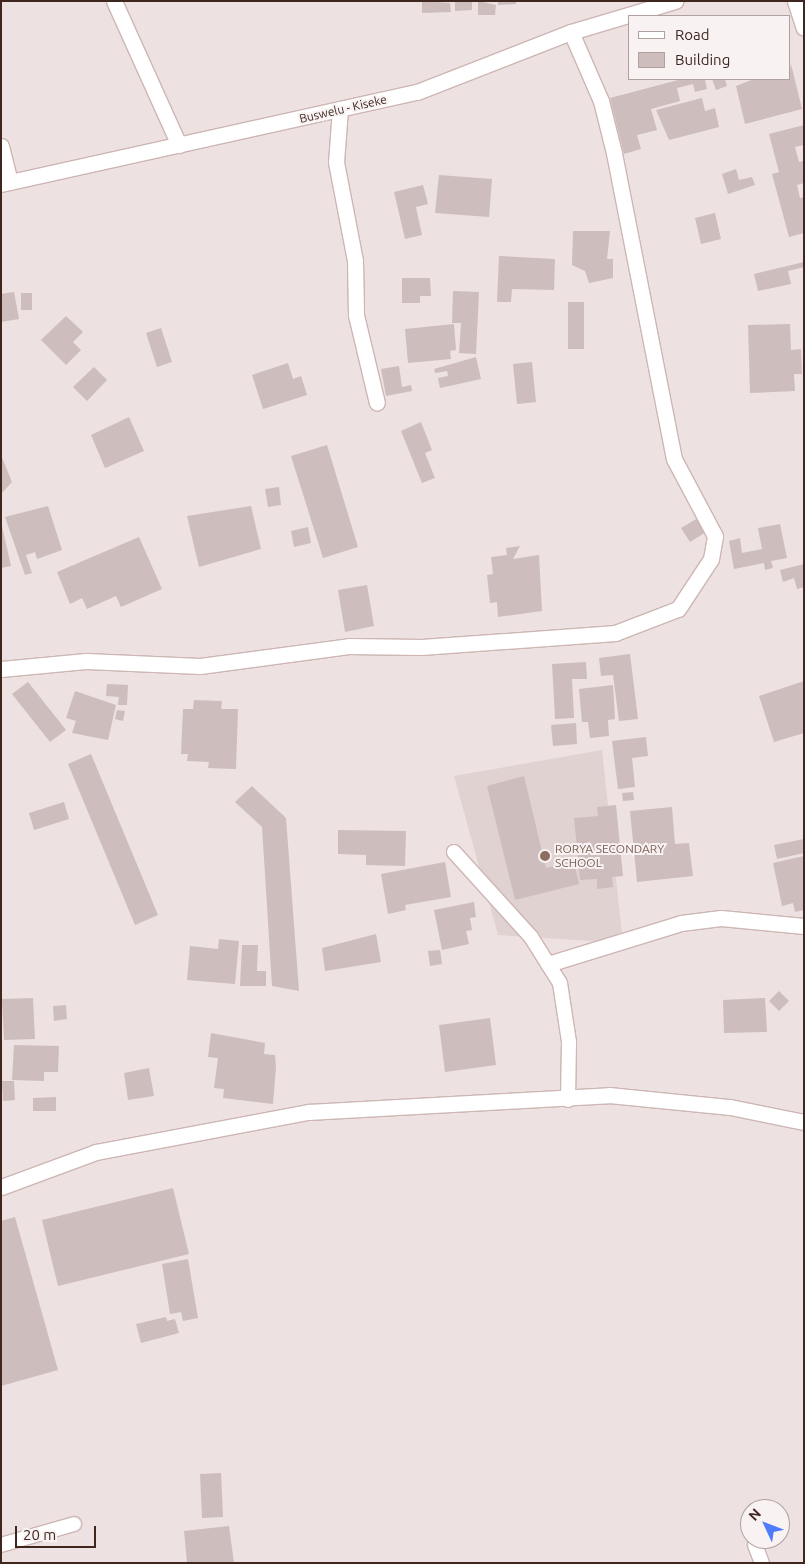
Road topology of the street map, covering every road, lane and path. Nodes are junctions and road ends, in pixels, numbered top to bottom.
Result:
1 (114, 1) edge
2 (675, 1) edge
3 (795, 1) edge
4 (628, 15) edge
5 (628, 15) edge
6 (804, 28) edge
7 (571, 32) junction
8 (340, 109) junction
9 (179, 145) junction
10 (1, 146) edge
11 (6, 183) edge
12 (377, 404) dead end
13 (1, 668) edge
14 (454, 852) dead end
15 (804, 926) edge
16 (548, 964) junction
17 (568, 1100) junction
18 (804, 1122) edge
19 (1, 1188) edge
20 (74, 1524) dead end
21 (1, 1545) edge
22 (757, 1549) edge
23 (762, 1563) edge

1 - 9 street
2 - 4 street, Buswelu - Kiseke
3 - 6 street
5 - 7 street, Buswelu - Kiseke
7 - 8 street, Buswelu - Kiseke
7 - 13 street
8 - 9 street, Buswelu - Kiseke
8 - 12 street
9 - 11 street, Buswelu - Kiseke
10 - 11 street
14 - 16 lane
15 - 16 street
16 - 17 lane
17 - 18 street
17 - 19 street
20 - 21 lane
22 - 23 lane

